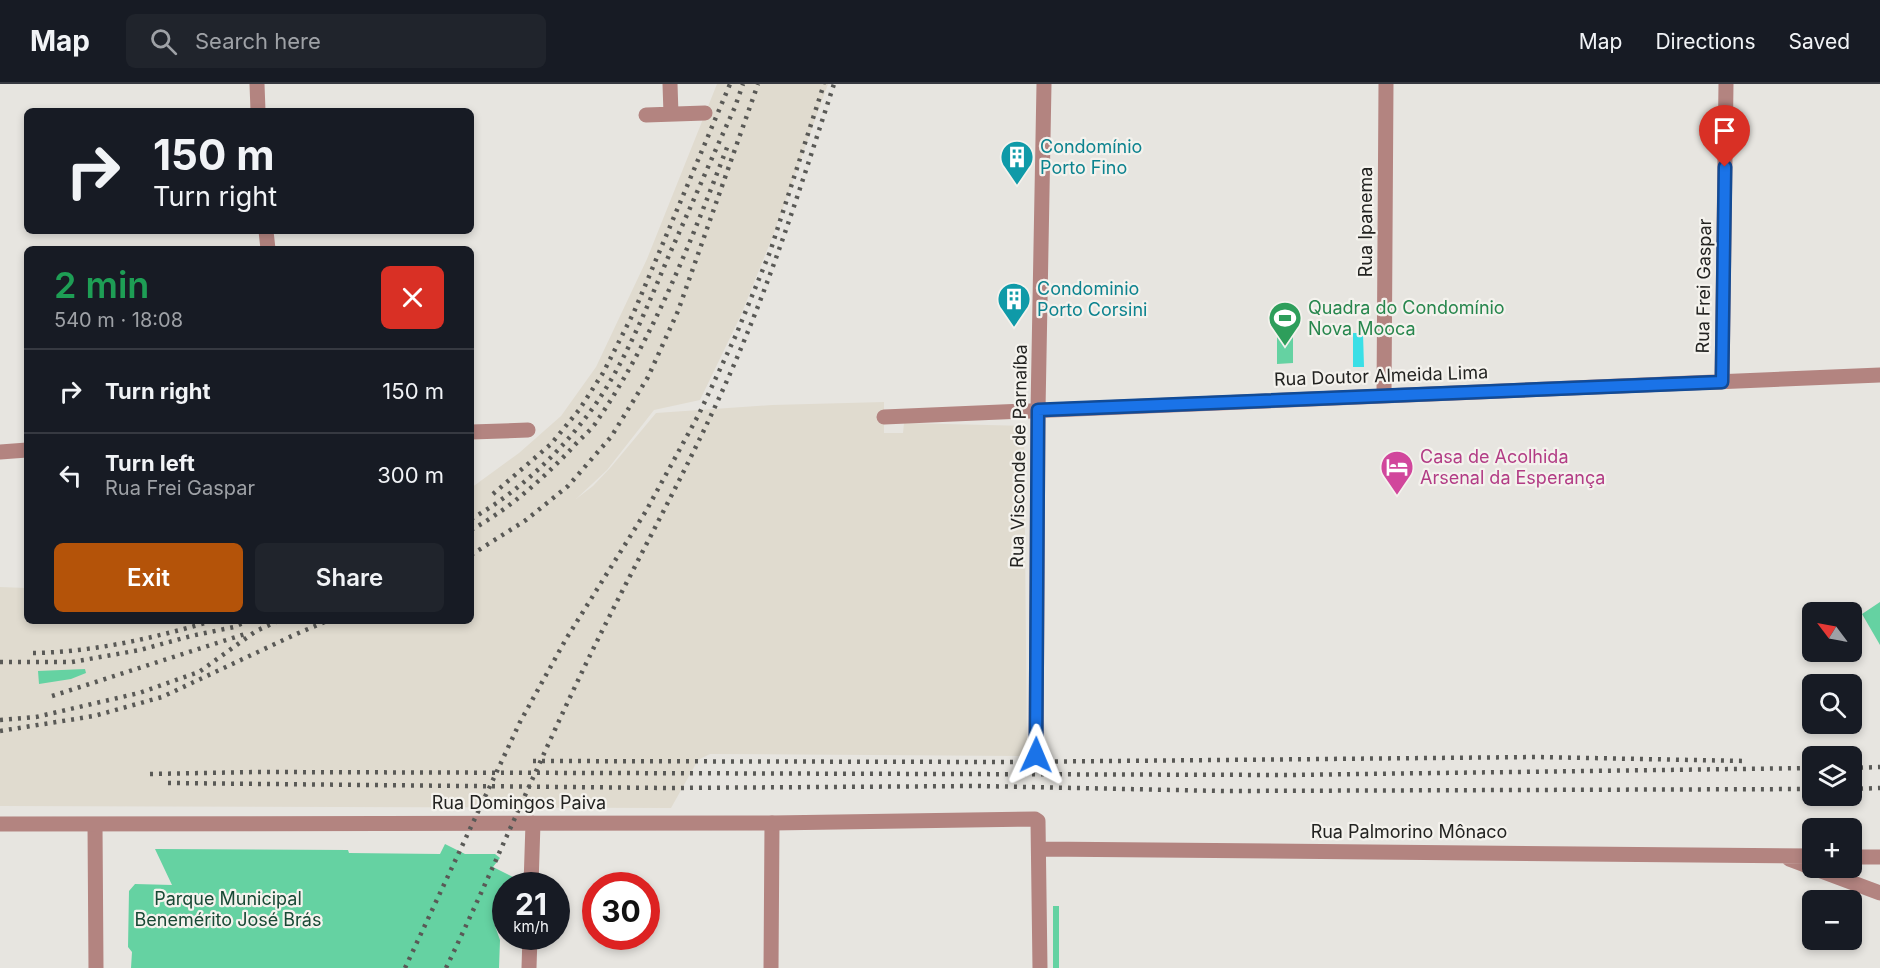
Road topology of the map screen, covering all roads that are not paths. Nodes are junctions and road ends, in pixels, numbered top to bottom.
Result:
1 (256, 84) edge
2 (670, 84) edge
3 (1044, 84) edge
4 (1386, 84) edge
5 (1726, 84) edge
6 (258, 108) edge
7 (705, 113) dead end
8 (671, 114) junction
9 (646, 115) dead end
10 (1880, 375) edge
11 (1722, 382) junction
12 (1384, 396) junction
13 (1038, 410) junction
14 (884, 417) dead end
15 (528, 430) dead end
16 (474, 432) edge
17 (24, 450) edge
18 (0, 452) edge
19 (1036, 755) dead end
20 (533, 823) junction
21 (772, 823) junction
22 (0, 824) edge
23 (95, 825) junction
24 (1039, 849) junction
25 (1778, 855) junction
26 (1802, 856) edge
27 (1862, 857) edge
28 (1880, 858) edge
29 (531, 872) edge
30 (1880, 894) edge
31 (530, 950) edge
32 (96, 968) edge
33 (529, 968) edge
34 (771, 968) edge
35 (1040, 968) edge

1 - 6 street
2 - 8 street
3 - 13 street, Rua Visconde de Parnaíba
4 - 12 street, Rua Ipanema
5 - 11 street, Rua Frei Gaspar
7 - 8 street
8 - 9 street
10 - 11 street, Rua Doutor Almeida Lima
11 - 12 street, Rua Doutor Almeida Lima
12 - 13 street, Rua Doutor Almeida Lima
13 - 14 street, Rua Doutor Almeida Lima
13 - 19 street, Rua Visconde de Parnaíba
15 - 16 street
17 - 18 street
20 - 21 street, Rua Domingos Paiva
20 - 23 street, Rua Domingos Paiva
20 - 29 street
21 - 24 street, Rua Domingos Paiva
21 - 34 street
22 - 23 street, Rua Domingos Paiva
23 - 32 street
24 - 25 street, Rua Palmorino Mônaco
24 - 35 street
25 - 26 street, Rua Palmorino Mônaco
25 - 30 street, Rua Palmorino Mônaco
27 - 28 street
31 - 33 street

